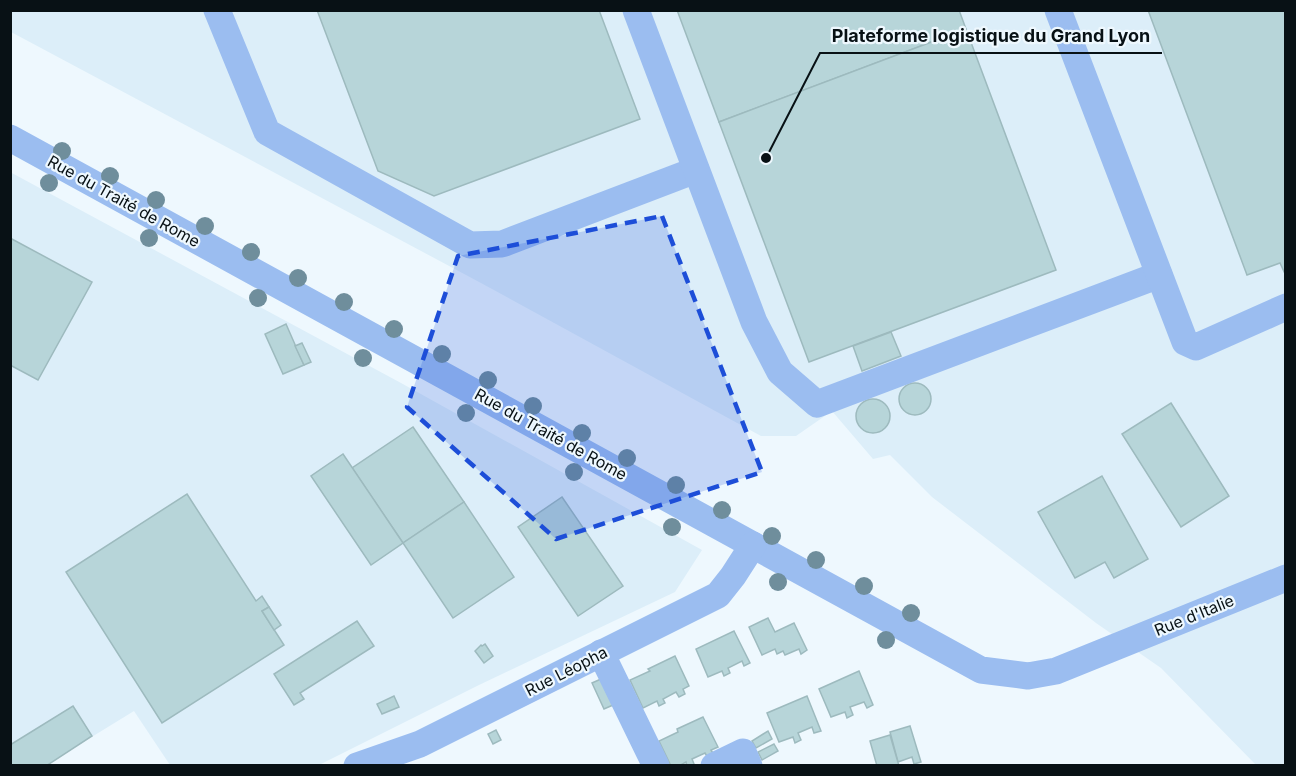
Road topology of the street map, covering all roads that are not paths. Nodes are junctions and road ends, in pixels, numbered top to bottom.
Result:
1 (218, 10) edge
2 (636, 10) edge
3 (1059, 10) edge
4 (10, 138) edge
5 (696, 170) junction
6 (1159, 275) junction
7 (1286, 307) edge
8 (753, 545) junction
9 (1286, 578) edge
10 (1101, 652) joint
11 (601, 653) junction
12 (357, 765) edge
13 (656, 765) edge
14 (714, 765) edge
15 (749, 765) edge

1 - 5 street
2 - 5 street
3 - 6 street
4 - 8 street, Rue du Traité de Rome
5 - 6 street
6 - 7 street
8 - 10 street, Rue du Traité de Rome
8 - 11 street, Rue Léopha
9 - 10 street, Rue d'Italie
11 - 12 street, Rue Léopha
11 - 13 street
14 - 15 street

